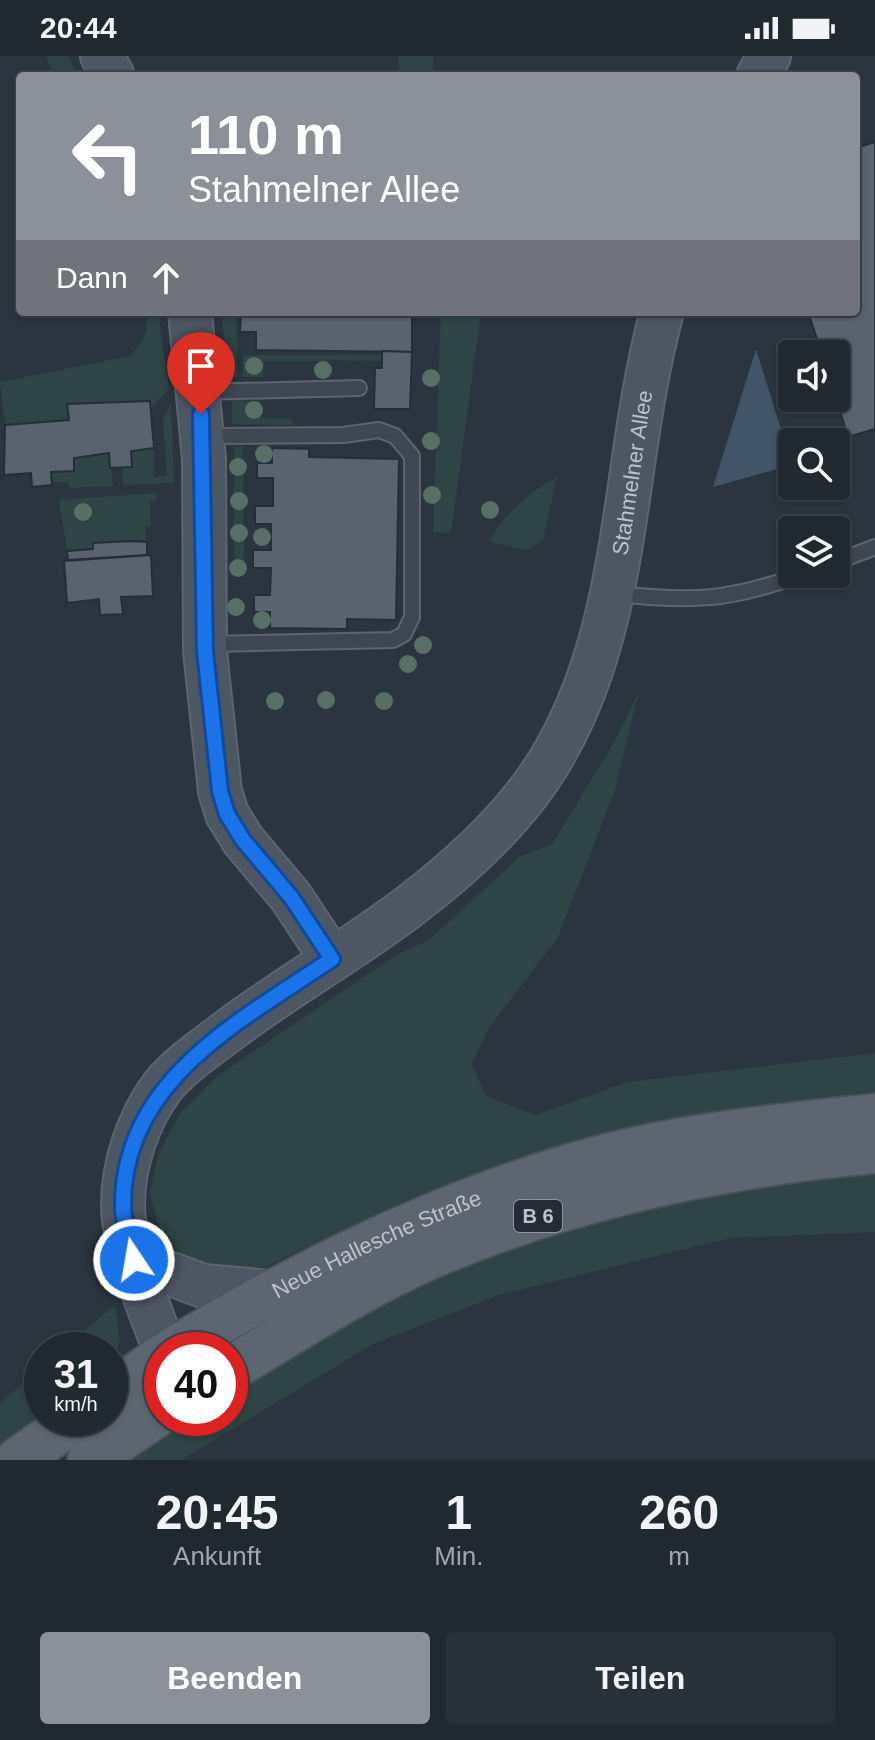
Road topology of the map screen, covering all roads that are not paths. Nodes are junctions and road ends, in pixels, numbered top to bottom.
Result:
1 (190, 316) edge
2 (661, 316) edge
3 (359, 388) dead end
4 (200, 392) junction
5 (203, 436) junction
6 (875, 547) edge
7 (850, 557) edge
8 (778, 581) edge
9 (608, 613) junction
10 (205, 644) junction
11 (332, 959) junction
12 (875, 1116) edge
13 (875, 1151) edge
14 (134, 1260) junction
15 (271, 1292) junction
16 (159, 1332) edge
17 (203, 1332) edge
18 (248, 1359) edge
19 (144, 1423) edge
20 (52, 1436) edge
21 (18, 1460) edge
22 (90, 1460) edge

1 - 4 street
2 - 9 street, Stahmelner Allee
3 - 4 lane
4 - 5 street
5 - 10 street
5 - 10 lane
6 - 7 lane
8 - 9 lane
9 - 11 street, Stahmelner Allee
10 - 11 street
11 - 14 street
12 - 15 main road, Neue Hallesche Straße / B 6
13 - 18 main road, Neue Hallesche Straße / B 6
14 - 15 street
14 - 16 street
15 - 17 main road, Neue Hallesche Straße / B 6
19 - 22 main road
20 - 21 main road

